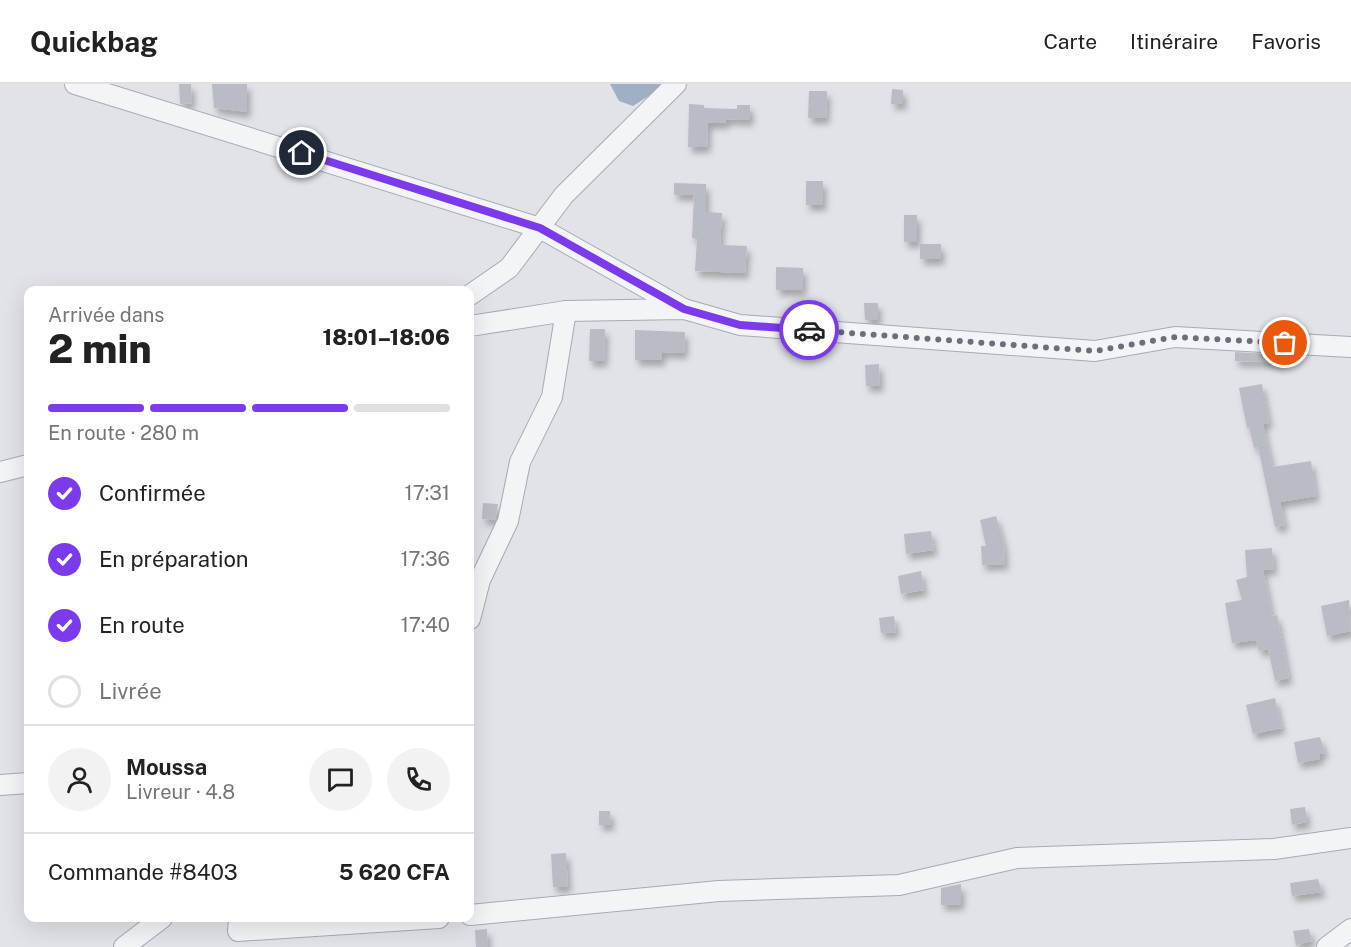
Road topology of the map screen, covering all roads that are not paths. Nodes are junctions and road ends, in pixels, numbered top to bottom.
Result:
1 (75, 84) edge
2 (676, 84) edge
3 (540, 228) junction
4 (474, 292) edge
5 (684, 309) junction
6 (566, 311) junction
7 (474, 325) edge
8 (1351, 347) edge
9 (24, 466) edge
10 (0, 472) edge
11 (474, 603) edge
12 (24, 783) edge
13 (0, 785) edge
14 (1351, 838) edge
15 (474, 915) edge
16 (157, 922) edge
17 (239, 922) edge
18 (377, 922) edge
19 (1351, 929) edge
20 (124, 947) edge
21 (1327, 947) edge

1 - 3 street
2 - 3 street
3 - 4 street
3 - 5 street
5 - 6 street
5 - 8 street
6 - 7 street
6 - 11 street
9 - 10 street
12 - 13 street
14 - 15 street
16 - 20 street
17 - 18 street
19 - 21 street

